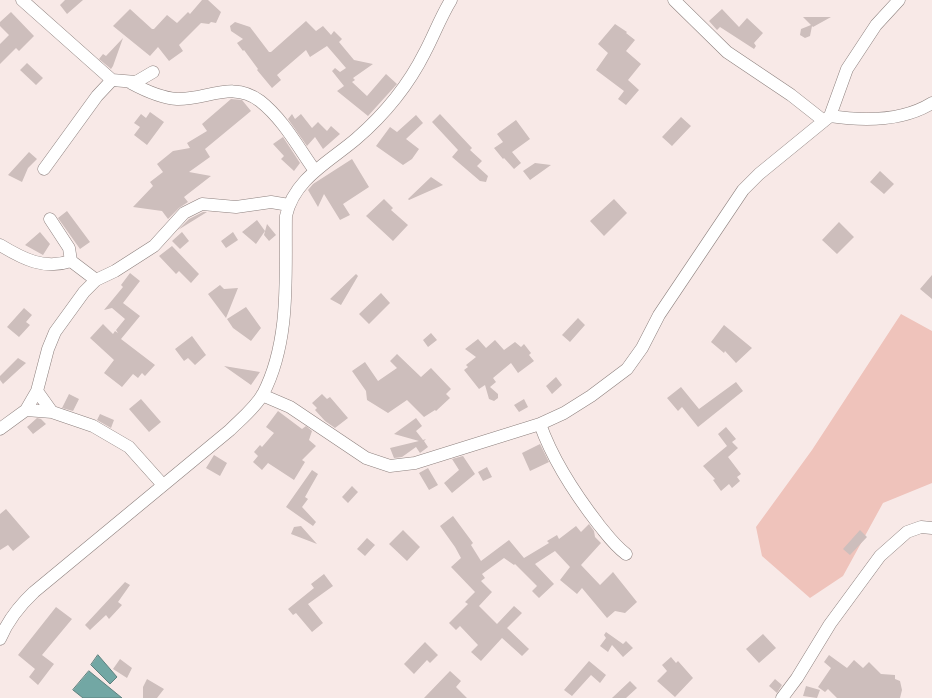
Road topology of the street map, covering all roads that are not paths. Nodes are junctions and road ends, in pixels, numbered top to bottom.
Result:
1 (22, 0) edge
2 (451, 0) edge
3 (674, 0) edge
4 (899, 0) edge
5 (153, 72) dead end
6 (112, 80) junction
7 (131, 83) junction
8 (932, 102) edge
9 (827, 118) junction
10 (44, 169) dead end
11 (315, 170) junction
12 (289, 205) junction
13 (50, 219) dead end
14 (0, 245) edge
15 (71, 260) junction
16 (96, 280) junction
17 (37, 391) junction
18 (262, 395) junction
19 (26, 410) junction
20 (52, 412) junction
21 (540, 424) junction
22 (0, 429) edge
23 (163, 485) junction
24 (932, 528) edge
25 (626, 554) dead end
26 (0, 639) edge
27 (782, 698) edge

1 - 6 street
2 - 11 street
3 - 9 street
4 - 9 street
5 - 7 street
6 - 7 street
6 - 10 street
7 - 11 street
8 - 9 street
9 - 21 street
11 - 12 street
12 - 16 street
12 - 18 street
13 - 15 street
14 - 15 street
15 - 16 street
16 - 17 street
17 - 19 street
17 - 20 street
18 - 21 street
18 - 23 street
19 - 20 street
19 - 22 street
20 - 23 street
21 - 25 street
23 - 26 street
24 - 27 street

